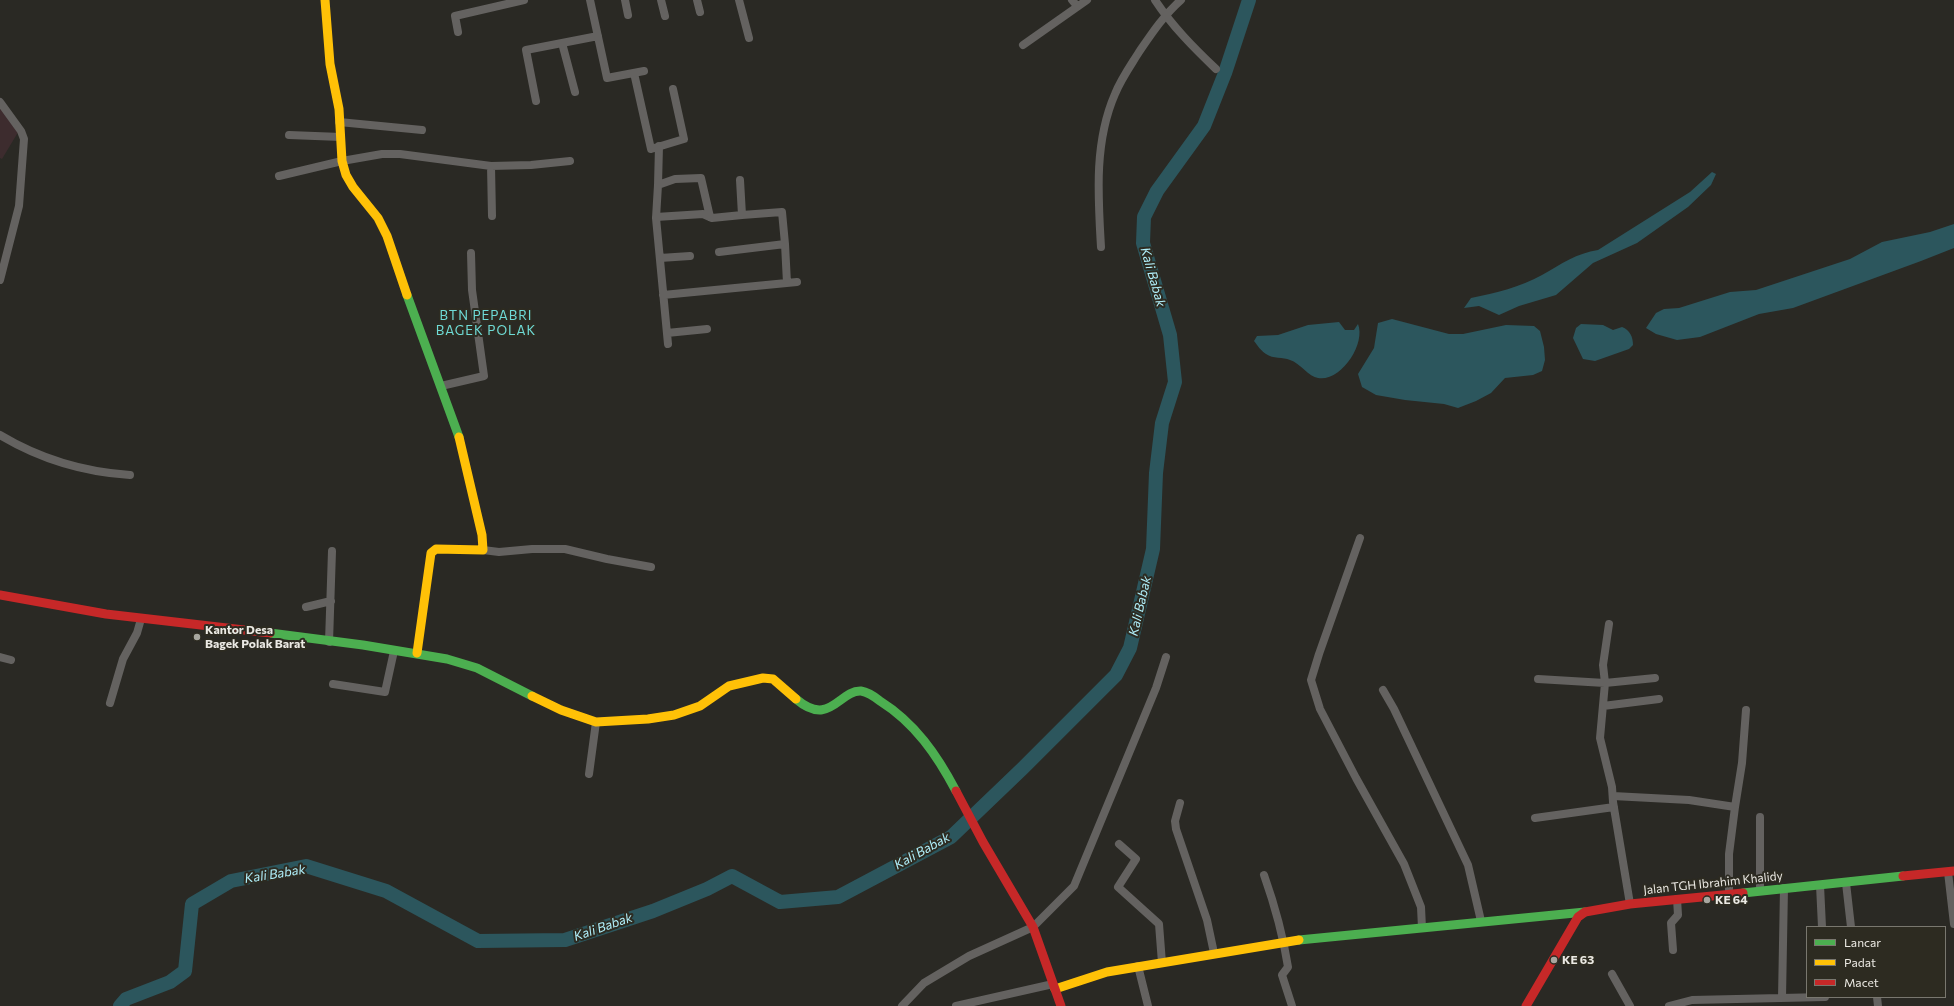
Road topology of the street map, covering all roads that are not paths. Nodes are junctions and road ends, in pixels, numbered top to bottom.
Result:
1 (325, 0) edge
2 (524, 0) edge
3 (590, 0) edge
4 (625, 0) edge
5 (661, 0) edge
6 (697, 0) edge
7 (739, 0) edge
8 (1087, 0) edge
9 (1155, 0) edge
10 (1182, 0) edge
11 (1075, 3) edge
12 (700, 12) dead end
13 (628, 15) dead end
14 (665, 16) dead end
15 (1165, 16) junction
16 (458, 32) dead end
17 (598, 36) junction
18 (749, 38) dead end
19 (562, 43) junction
20 (1023, 44) dead end
21 (1216, 69) dead end
22 (644, 71) dead end
23 (634, 73) junction
24 (673, 89) dead end
25 (575, 92) dead end
26 (536, 101) dead end
27 (0, 102) edge
28 (340, 122) junction
29 (422, 130) dead end
30 (289, 135) dead end
31 (341, 137) junction
32 (658, 146) junction
33 (342, 161) junction
34 (570, 161) dead end
35 (491, 166) junction
36 (278, 176) dead end
37 (740, 180) dead end
38 (658, 185) junction
39 (742, 215) junction
40 (492, 216) dead end
41 (656, 217) junction
42 (710, 217) junction
43 (785, 244) junction
44 (1101, 247) dead end
45 (719, 252) dead end
46 (471, 253) dead end
47 (690, 256) dead end
48 (660, 258) junction
49 (0, 280) edge
50 (797, 282) dead end
51 (787, 283) junction
52 (663, 295) junction
53 (707, 329) dead end
54 (667, 333) junction
55 (668, 344) dead end
56 (441, 386) junction
57 (0, 435) edge
58 (130, 475) dead end
59 (1360, 538) dead end
60 (483, 550) junction
61 (332, 551) dead end
62 (651, 567) dead end
63 (0, 595) edge
64 (331, 601) junction
65 (306, 607) dead end
66 (141, 619) junction
67 (1610, 624) dead end
68 (329, 642) junction
69 (394, 651) junction
70 (417, 653) junction
71 (0, 657) edge
72 (1166, 657) dead end
73 (11, 660) dead end
74 (1538, 678) dead end
75 (1655, 678) dead end
76 (1604, 683) junction
77 (333, 684) dead end
78 (1383, 690) dead end
79 (1659, 699) dead end
80 (110, 703) dead end
81 (1603, 706) junction
82 (1746, 710) dead end
83 (596, 722) junction
84 (589, 774) dead end
85 (1613, 796) junction
86 (1180, 803) dead end
87 (1614, 807) junction
88 (1735, 807) junction
89 (1760, 817) dead end
90 (1535, 818) dead end
91 (1119, 844) dead end
92 (1951, 871) edge
93 (1264, 875) dead end
94 (1846, 882) junction
95 (1820, 885) junction
96 (1784, 888) junction
97 (1760, 890) junction
98 (1728, 893) junction
99 (1677, 899) junction
100 (1630, 904) junction
101 (1584, 912) junction
102 (1481, 921) junction
103 (1954, 924) edge
104 (1822, 926) edge
105 (1851, 926) edge
106 (1034, 927) junction
107 (1422, 928) junction
108 (1284, 941) junction
109 (1673, 950) dead end
110 (1214, 953) junction
111 (1162, 963) junction
112 (1138, 966) junction
113 (1612, 974) dead end
114 (1054, 987) junction
115 (1806, 997) edge
116 (1782, 998) junction
117 (905, 1005) edge
118 (956, 1006) edge
119 (1061, 1006) edge
120 (1148, 1006) edge
121 (1292, 1006) edge
122 (1526, 1006) edge
123 (1630, 1006) edge
124 (1669, 1006) edge

1 - 28 street
2 - 16 street
3 - 17 street
4 - 13 street
5 - 14 street
6 - 12 street
7 - 18 street
8 - 11 street
9 - 15 street
10 - 15 street
11 - 20 street
15 - 21 street
15 - 44 street
17 - 19 street
17 - 23 street
19 - 25 street
19 - 26 street
22 - 23 street
23 - 32 street
24 - 32 street
27 - 49 street
28 - 29 street
28 - 31 street
30 - 31 street
31 - 33 street
32 - 38 street
33 - 35 street
33 - 36 street
33 - 56 street
34 - 35 street
35 - 40 street
37 - 39 street
38 - 41 street
38 - 42 street
39 - 42 street
39 - 43 street
41 - 42 street
41 - 48 street
43 - 45 street
43 - 51 street
46 - 56 street
47 - 48 street
48 - 52 street
50 - 51 street
51 - 52 street
52 - 54 street
53 - 54 street
54 - 55 street
56 - 60 street
57 - 58 street
59 - 107 street
60 - 62 street
60 - 70 street
61 - 64 street
63 - 66 street
64 - 65 street
64 - 68 street
66 - 68 street
66 - 80 street
67 - 76 street
68 - 69 street
69 - 70 street
69 - 77 street
70 - 83 street
71 - 73 street
72 - 106 street
74 - 76 street
75 - 76 street
76 - 81 street
78 - 102 street
79 - 81 street
81 - 85 street
82 - 88 street
83 - 84 street
83 - 106 street
85 - 87 street
85 - 88 street
86 - 110 street
87 - 90 street
87 - 100 street
88 - 98 street
89 - 97 street
91 - 111 street
92 - 94 street, Jalan TGH Ibrahim Khalidy
92 - 103 street
93 - 108 street
94 - 95 street, Jalan TGH Ibrahim Khalidy
94 - 105 street
95 - 96 street, Jalan TGH Ibrahim Khalidy
95 - 104 street
96 - 97 street, Jalan TGH Ibrahim Khalidy
96 - 116 street
97 - 98 street, Jalan TGH Ibrahim Khalidy
98 - 99 street, Jalan TGH Ibrahim Khalidy
99 - 100 street, Jalan TGH Ibrahim Khalidy
99 - 109 street
100 - 101 street, Jalan TGH Ibrahim Khalidy
101 - 102 street, Jalan TGH Ibrahim Khalidy
101 - 122 street
102 - 107 street, Jalan TGH Ibrahim Khalidy
106 - 114 street
106 - 117 street
107 - 108 street, Jalan TGH Ibrahim Khalidy
108 - 110 street, Jalan TGH Ibrahim Khalidy
108 - 121 street
110 - 111 street, Jalan TGH Ibrahim Khalidy
111 - 112 street, Jalan TGH Ibrahim Khalidy
112 - 114 street, Jalan TGH Ibrahim Khalidy
112 - 120 street
113 - 123 street
114 - 118 street
114 - 119 street
115 - 116 street
116 - 124 street

